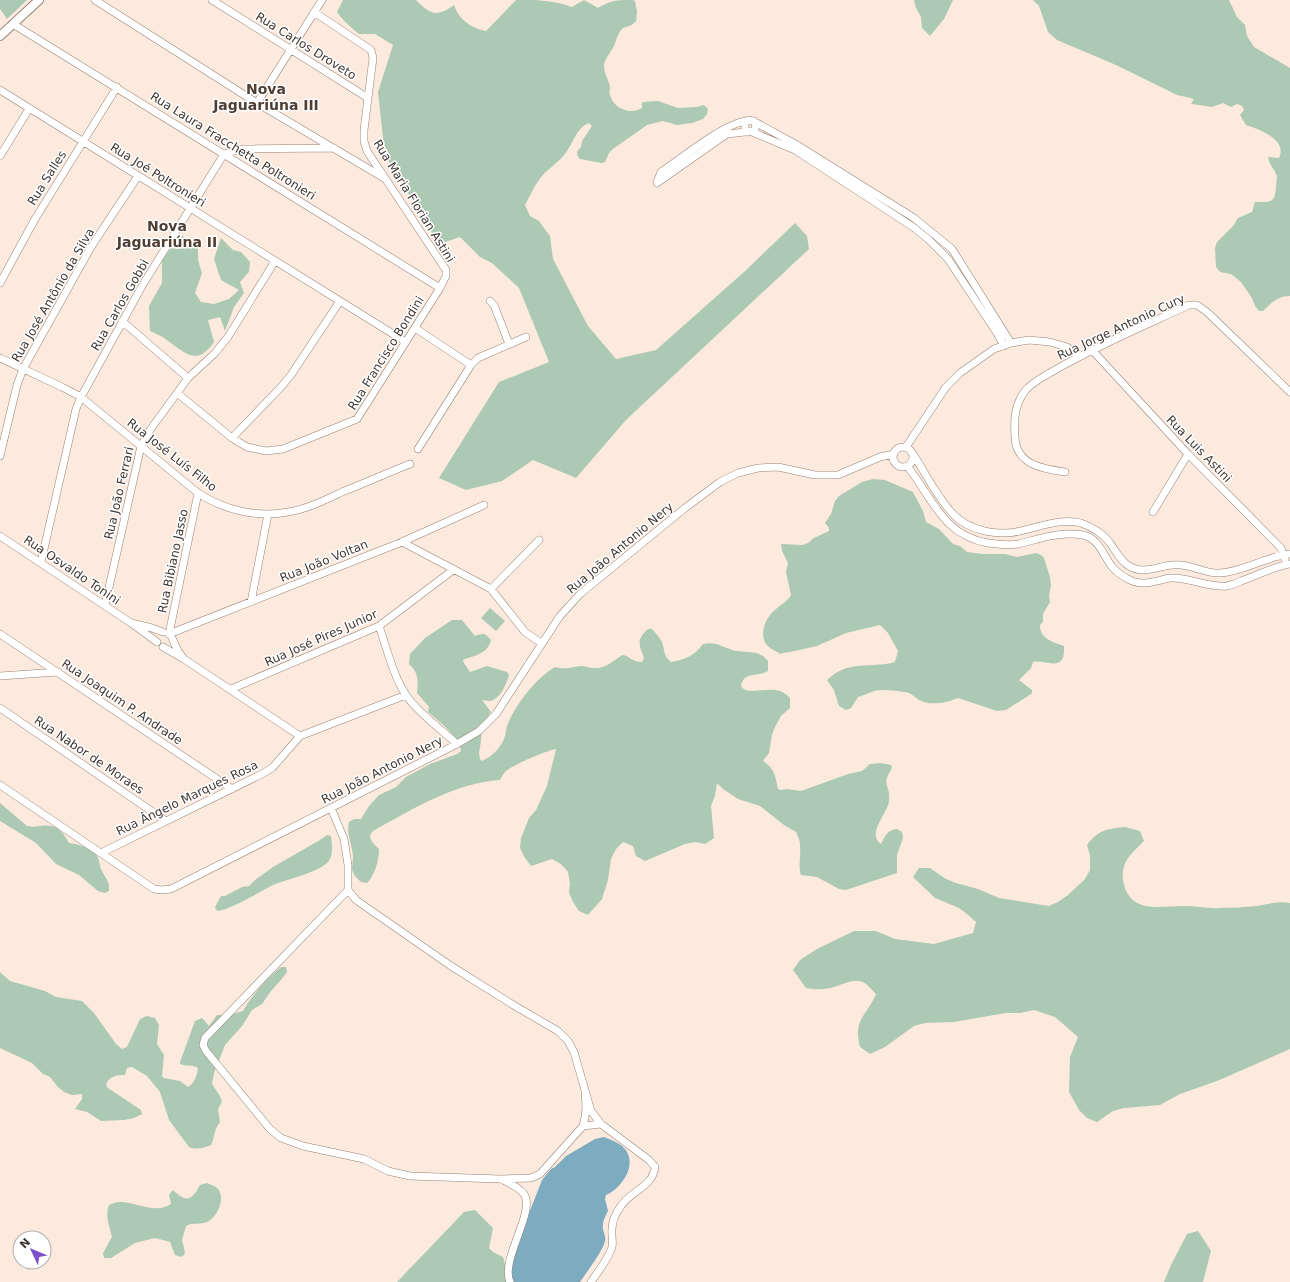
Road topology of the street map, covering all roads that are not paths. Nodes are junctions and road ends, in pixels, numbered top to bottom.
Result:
1 (39, 0) edge
2 (95, 0) edge
3 (212, 0) edge
4 (322, 0) edge
5 (314, 12) junction
6 (13, 24) junction
7 (0, 36) edge
8 (291, 49) junction
9 (117, 87) junction
10 (0, 90) edge
11 (368, 98) junction
12 (257, 103) junction
13 (29, 108) junction
14 (747, 121) junction
15 (755, 122) junction
16 (750, 132) junction
17 (83, 142) junction
18 (334, 148) junction
19 (224, 154) junction
20 (0, 156) edge
21 (138, 176) junction
22 (386, 179) junction
23 (191, 209) junction
24 (930, 236) junction
25 (955, 254) junction
26 (948, 259) junction
27 (275, 261) junction
28 (0, 284) edge
29 (440, 288) junction
30 (340, 301) junction
31 (490, 301) dead end
32 (122, 321) junction
33 (415, 328) junction
34 (526, 337) dead end
35 (406, 342) junction
36 (509, 344) junction
37 (1007, 344) junction
38 (1092, 350) junction
39 (1079, 356) junction
40 (0, 358) edge
41 (471, 365) junction
42 (23, 369) junction
43 (188, 378) junction
44 (1290, 392) edge
45 (177, 393) junction
46 (81, 397) junction
47 (232, 438) junction
48 (141, 446) junction
49 (906, 448) junction
50 (418, 449) dead end
51 (894, 454) junction
52 (913, 454) junction
53 (1188, 454) junction
54 (0, 456) edge
55 (410, 464) dead end
56 (907, 466) junction
57 (1065, 472) dead end
58 (198, 493) junction
59 (484, 505) dead end
60 (1153, 512) dead end
61 (268, 514) junction
62 (0, 536) edge
63 (539, 540) dead end
64 (402, 542) junction
65 (1287, 554) edge
66 (41, 562) junction
67 (1288, 564) edge
68 (453, 570) junction
69 (491, 589) junction
70 (251, 602) junction
71 (105, 605) junction
72 (131, 623) junction
73 (379, 626) junction
74 (0, 634) edge
75 (168, 635) junction
76 (541, 642) junction
77 (160, 644) junction
78 (184, 659) junction
79 (58, 672) junction
80 (0, 676) edge
81 (231, 689) junction
82 (406, 695) junction
83 (0, 708) edge
84 (300, 736) junction
85 (457, 744) junction
86 (0, 785) edge
87 (232, 789) junction
88 (331, 808) junction
89 (166, 821) junction
90 (101, 853) junction
91 (348, 890) junction
92 (584, 1090) junction
93 (601, 1124) junction
94 (583, 1126) junction
95 (500, 1179) junction
96 (510, 1282) edge
97 (590, 1282) edge

1 - 6 street
2 - 12 street
3 - 8 street, Rua Carlos Droveto
4 - 5 street
5 - 8 street
5 - 11 street, Rua Maria Florian Astini
6 - 7 street
6 - 9 street, Rua Laura Fracchetta Poltronieri
8 - 11 street, Rua Carlos Droveto
8 - 12 street
9 - 17 street, Rua Salles
9 - 19 street, Rua Laura Fracchetta Poltronieri
10 - 13 street, Rua Joé Poltronieri
11 - 22 street, Rua Maria Florian Astini
12 - 18 street
13 - 17 street, Rua Joé Poltronieri
13 - 20 street
14 - 15 street
14 - 16 street
14 - 16 street
15 - 16 street
15 - 24 street
16 - 24 street
17 - 21 street, Rua Joé Poltronieri
17 - 28 street, Rua Salles
18 - 19 street
18 - 22 street
19 - 23 street, Rua Carlos Gobbi
19 - 29 street, Rua Laura Fracchetta Poltronieri
21 - 23 street, Rua Joé Poltronieri
21 - 42 street, Rua José Antônio da Silva
22 - 29 street, Rua Maria Florian Astini
23 - 27 street, Rua Joé Poltronieri
23 - 32 street, Rua Carlos Gobbi
24 - 25 street
24 - 26 street
25 - 26 street
25 - 37 street
26 - 37 street
27 - 30 street, Rua Joé Poltronieri
27 - 43 street, Rua João Ferrari
29 - 33 street, Rua Francisco Bondini
30 - 35 street, Rua Joé Poltronieri
30 - 47 street
31 - 36 street
32 - 43 street
32 - 46 street, Rua Carlos Gobbi
33 - 35 street, Rua Francisco Bondini
33 - 41 street
34 - 36 street
35 - 47 street, Rua Francisco Bondini
36 - 41 street
37 - 39 street
37 - 49 street
38 - 39 street, Rua Jorge Antonio Cury
38 - 44 street, Rua Jorge Antonio Cury
38 - 53 street, Rua Luis Astini
39 - 57 street, Rua Jorge Antonio Cury
40 - 42 street, Rua José Luís Filho
41 - 50 street
42 - 46 street, Rua José Luís Filho
42 - 54 street, Rua José Antônio da Silva
43 - 45 street, Rua João Ferrari
45 - 47 street, Rua Francisco Bondini
45 - 48 street, Rua João Ferrari
46 - 48 street, Rua José Luís Filho
46 - 66 street, Rua Carlos Gobbi
48 - 58 street, Rua José Luís Filho
48 - 71 street, Rua João Ferrari
49 - 51 street
49 - 52 street
51 - 56 street
51 - 76 street, Rua João Antonio Nery
52 - 56 street
52 - 65 street
53 - 60 street
53 - 65 street, Rua Luis Astini
55 - 61 street, Rua José Luís Filho
56 - 67 street
58 - 61 street, Rua José Luís Filho
58 - 75 street, Rua Bibiano Jasso
59 - 64 street, Rua João Voltan
61 - 70 street
62 - 66 street, Rua Osvaldo Tonini
63 - 69 street
64 - 68 street
64 - 70 street, Rua João Voltan
65 - 67 street, Rua Luis Astini
66 - 71 street, Rua Osvaldo Tonini
68 - 69 street
68 - 73 street, Rua José Pires Junior
69 - 76 street
70 - 75 street, Rua João Voltan
71 - 72 street, Rua Osvaldo Tonini
72 - 75 street, Rua Osvaldo Tonini
72 - 77 street, Rua Osvaldo Tonini
73 - 81 street, Rua José Pires Junior
73 - 82 street
74 - 79 street, Rua Joaquim P. Andrade
75 - 77 street
75 - 77 street
75 - 78 street, Rua Osvaldo Tonini
76 - 85 street, Rua João Antonio Nery
77 - 78 street, Rua Osvaldo Tonini
78 - 81 street, Rua Osvaldo Tonini
79 - 80 street
79 - 87 street, Rua Joaquim P. Andrade
81 - 84 street, Rua Osvaldo Tonini
82 - 84 street, Rua Ângelo Marques Rosa
82 - 85 street
83 - 89 street, Rua Nabor de Moraes
84 - 87 street, Rua Ângelo Marques Rosa
85 - 88 street, Rua João Antonio Nery
86 - 90 street
87 - 89 street, Rua Ângelo Marques Rosa
88 - 90 street, Rua João Antonio Nery
88 - 91 street
89 - 90 street, Rua Ângelo Marques Rosa
91 - 92 street
91 - 95 street
92 - 93 street
92 - 94 street
93 - 94 street
93 - 97 street
94 - 95 street
95 - 96 street

